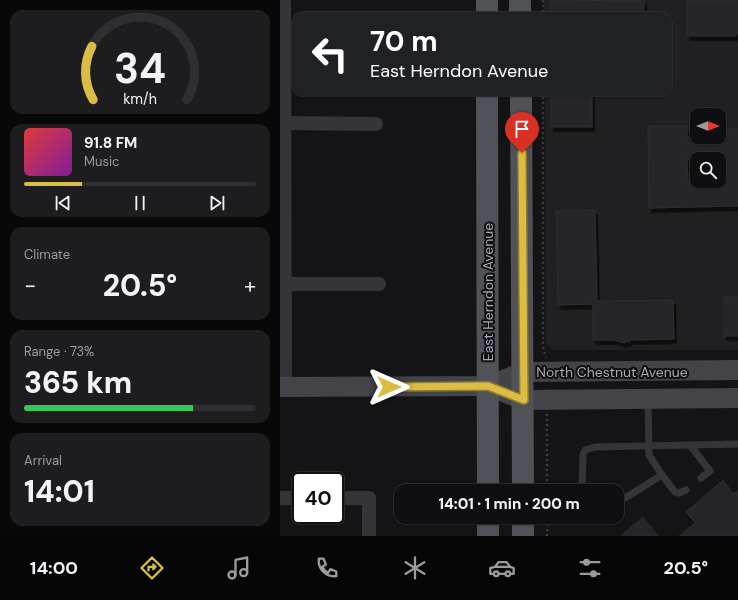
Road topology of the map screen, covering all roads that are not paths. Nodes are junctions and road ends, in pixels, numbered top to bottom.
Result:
1 (284, 0) edge
2 (487, 0) edge
3 (520, 0) edge
4 (487, 12) edge
5 (520, 12) edge
6 (487, 96) edge
7 (521, 96) edge
8 (284, 123) junction
9 (376, 124) dead end
10 (285, 284) junction
11 (379, 284) dead end
12 (738, 370) edge
13 (523, 372) junction
14 (282, 386) edge
15 (488, 386) junction
16 (738, 398) edge
17 (648, 399) junction
18 (524, 400) junction
19 (738, 444) edge
20 (690, 445) junction
21 (649, 446) junction
22 (662, 475) junction
23 (701, 478) dead end
24 (488, 484) edge
25 (523, 484) edge
26 (582, 484) edge
27 (686, 490) dead end
28 (280, 498) edge
29 (292, 498) edge
30 (344, 498) edge
31 (624, 499) edge
32 (488, 524) edge
33 (523, 524) edge
34 (369, 536) edge
35 (488, 536) edge
36 (523, 536) edge

1 - 8 street
2 - 4 main road
3 - 5 main road
6 - 15 main road, East Herndon Avenue
7 - 13 main road
8 - 9 street
8 - 10 street
10 - 11 street
10 - 14 street
12 - 13 main road, North Chestnut Avenue
13 - 15 main road, North Chestnut Avenue
13 - 18 main road
14 - 15 main road, North Chestnut Avenue
15 - 18 main road, North Chestnut Avenue
15 - 24 main road, East Herndon Avenue
16 - 17 main road, North Chestnut Avenue
17 - 18 main road, North Chestnut Avenue
17 - 21 lane
18 - 25 main road
19 - 20 lane
20 - 21 lane
20 - 23 lane
21 - 22 lane
21 - 26 lane
22 - 27 lane
22 - 31 lane
28 - 29 street
30 - 34 street
32 - 35 main road
33 - 36 main road

